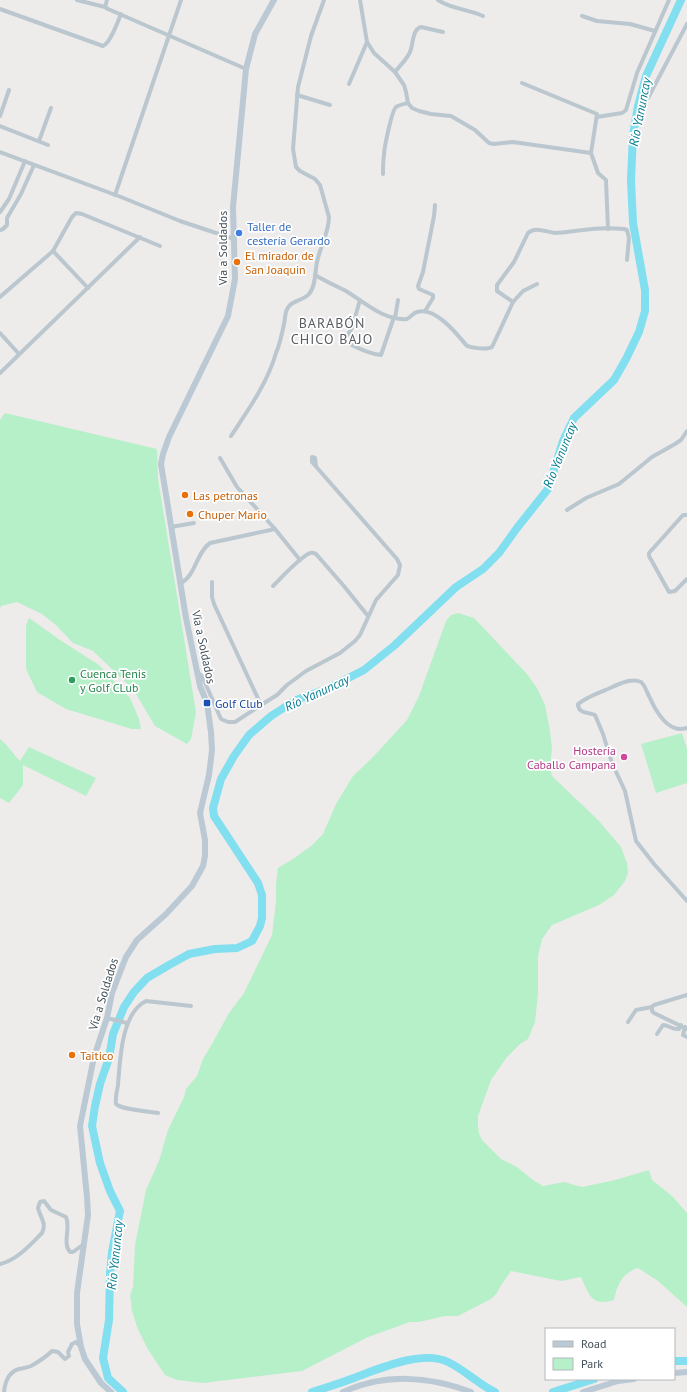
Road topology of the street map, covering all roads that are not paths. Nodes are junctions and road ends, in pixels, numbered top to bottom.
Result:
1 (77, 0) edge
2 (107, 0) edge
3 (181, 0) edge
4 (274, 0) edge
5 (324, 0) edge
6 (360, 0) edge
7 (438, 0) edge
8 (669, 0) edge
9 (105, 7) junction
10 (0, 9) edge
11 (121, 14) junction
12 (483, 16) dead end
13 (582, 16) dead end
14 (687, 24) edge
15 (655, 31) junction
16 (443, 32) dead end
17 (170, 35) junction
18 (367, 42) junction
19 (246, 69) junction
20 (395, 72) junction
21 (522, 83) dead end
22 (348, 84) dead end
23 (9, 90) dead end
24 (297, 95) junction
25 (648, 98) dead end
26 (408, 103) junction
27 (330, 105) dead end
28 (51, 108) dead end
29 (0, 116) edge
30 (597, 117) junction
31 (0, 126) edge
32 (39, 141) junction
33 (48, 145) dead end
34 (0, 152) edge
35 (591, 153) junction
36 (25, 162) junction
37 (34, 165) junction
38 (383, 174) dead end
39 (115, 195) junction
40 (435, 205) dead end
41 (0, 213) edge
42 (7, 218) junction
43 (608, 229) junction
44 (0, 230) edge
45 (140, 237) junction
46 (234, 239) junction
47 (160, 246) dead end
48 (53, 251) junction
49 (627, 260) dead end
50 (316, 275) junction
51 (537, 284) dead end
52 (88, 288) junction
53 (0, 297) edge
54 (360, 300) junction
55 (398, 300) dead end
56 (513, 302) junction
57 (426, 311) junction
58 (395, 318) junction
59 (0, 333) edge
60 (19, 354) junction
61 (0, 373) edge
62 (687, 431) edge
63 (231, 436) dead end
64 (220, 458) dead end
65 (316, 466) dead end
66 (567, 510) dead end
67 (687, 514) edge
68 (194, 523) dead end
69 (171, 527) junction
70 (275, 529) junction
71 (300, 560) junction
72 (687, 579) edge
73 (212, 582) dead end
74 (181, 583) junction
75 (273, 586) dead end
76 (368, 616) junction
77 (197, 671) junction
78 (261, 705) junction
79 (687, 728) edge
80 (687, 901) edge
81 (687, 995) edge
82 (191, 1006) dead end
83 (652, 1008) junction
84 (110, 1018) junction
85 (125, 1022) junction
86 (628, 1022) dead end
87 (684, 1027) edge
88 (657, 1034) dead end
89 (687, 1037) edge
90 (158, 1113) dead end
91 (84, 1244) junction
92 (0, 1264) edge
93 (81, 1347) junction
94 (687, 1372) edge
95 (675, 1373) edge
96 (626, 1380) edge
97 (4, 1392) edge
98 (111, 1392) edge
99 (343, 1392) edge
100 (471, 1392) edge
101 (583, 1392) edge

1 - 9 street
2 - 9 street
3 - 17 street
4 - 19 street, Vía a Soldados
5 - 24 street
6 - 18 street
7 - 12 street
8 - 15 street
9 - 11 street
10 - 11 street
11 - 17 street
13 - 15 street
14 - 25 street
15 - 30 street
16 - 20 street
17 - 19 street
17 - 39 street
18 - 20 street
18 - 22 street
19 - 46 street, Vía a Soldados
20 - 26 street
21 - 30 street
23 - 29 street
24 - 27 street
24 - 50 street
26 - 35 street
26 - 38 street
28 - 32 street
30 - 35 street
31 - 32 street
32 - 33 street
34 - 36 street
35 - 43 street
36 - 37 street
36 - 41 street
37 - 39 street
37 - 42 street
39 - 46 street
40 - 57 street
41 - 42 street
42 - 44 street
43 - 49 street
43 - 56 street
45 - 47 street
45 - 48 street
45 - 52 street
46 - 69 street, Vía a Soldados
48 - 52 street
48 - 53 street
50 - 54 street
50 - 63 street
51 - 56 street
52 - 60 street
54 - 58 street
54 - 58 street
55 - 58 street
56 - 57 street
57 - 58 street
59 - 60 street
60 - 61 street
62 - 66 street
64 - 70 street
65 - 76 street
67 - 72 street
68 - 69 street
69 - 74 street, Vía a Soldados
70 - 71 street
70 - 74 street
71 - 75 street
71 - 76 street
73 - 78 street
74 - 77 street, Vía a Soldados
76 - 78 street
77 - 78 street
77 - 84 street, Vía a Soldados
79 - 80 street
81 - 83 street
82 - 85 street
83 - 86 street
83 - 87 street
84 - 85 street
84 - 91 street, Vía a Soldados
85 - 90 street
87 - 88 street
87 - 89 street
91 - 92 street
91 - 93 street, Vía a Soldados
93 - 97 street
93 - 98 street, Vía a Soldados
94 - 95 street
96 - 101 street
99 - 100 street

